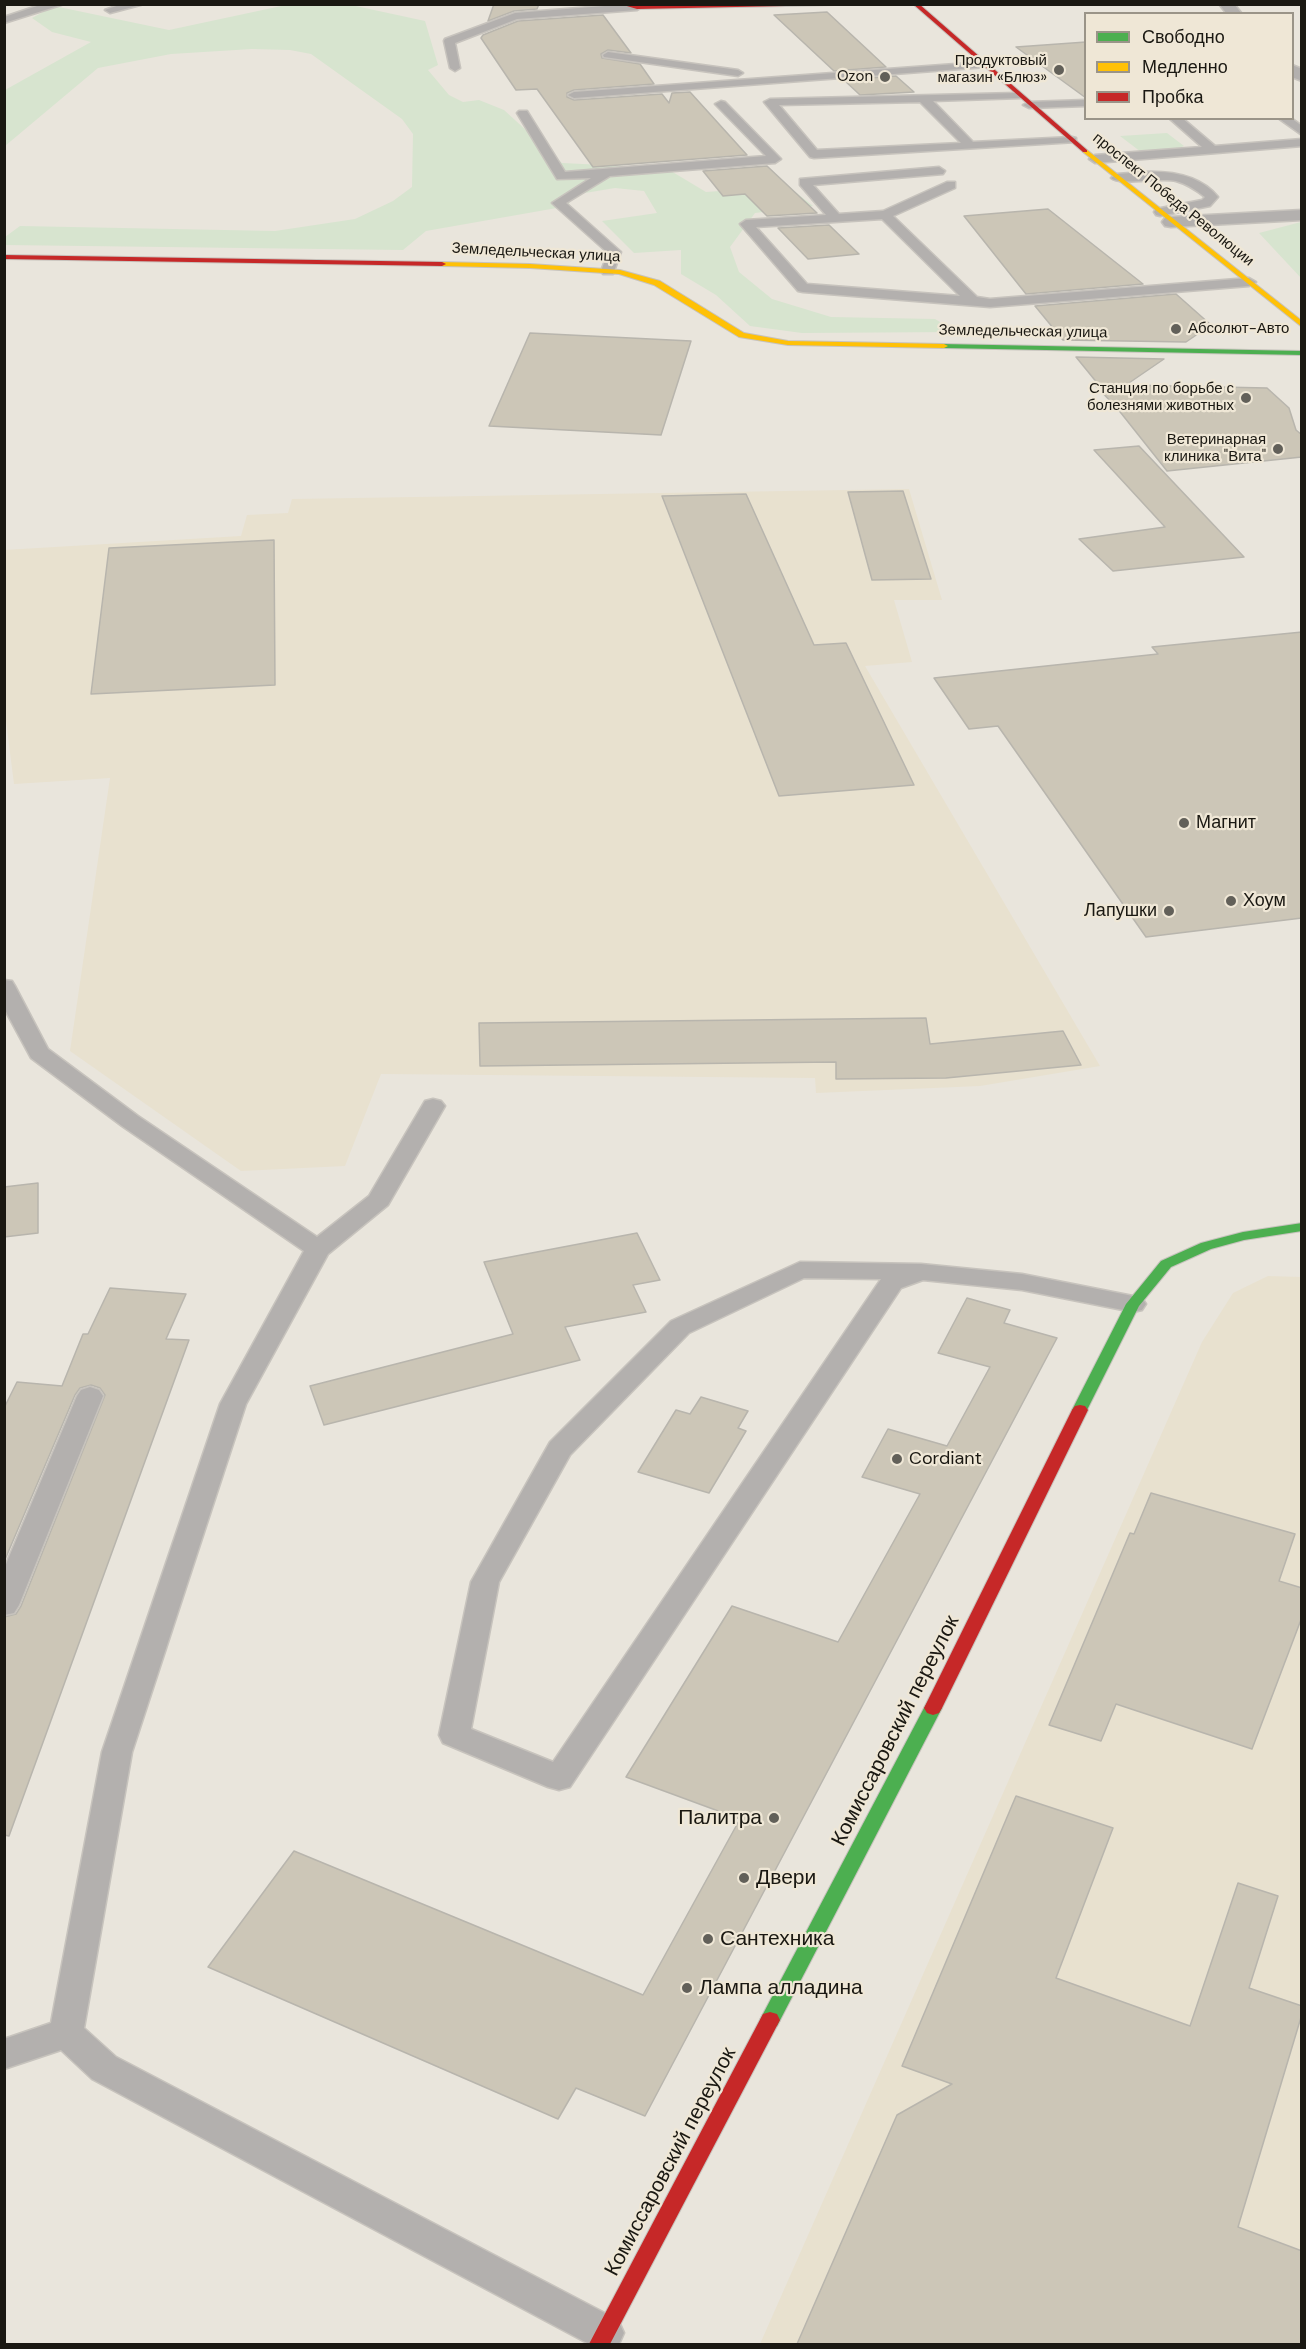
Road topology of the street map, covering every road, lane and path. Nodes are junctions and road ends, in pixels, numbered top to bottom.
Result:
1 (59, 4) edge
2 (139, 4) edge
3 (622, 4) edge
4 (882, 4) edge
5 (915, 4) edge
6 (638, 7) junction
7 (110, 10) dead end
8 (4, 20) edge
9 (608, 55) dead end
10 (983, 65) junction
11 (455, 68) dead end
12 (785, 80) junction
13 (574, 95) dead end
14 (1017, 96) junction
15 (924, 98) junction
16 (1084, 103) edge
17 (722, 104) dead end
18 (1029, 105) junction
19 (524, 113) dead end
20 (1176, 120) edge
21 (1286, 120) edge
22 (1302, 132) edge
23 (1072, 140) junction
24 (1302, 142) edge
25 (971, 146) junction
26 (1213, 150) junction
27 (1095, 159) junction
28 (939, 171) dead end
29 (607, 173) junction
30 (1117, 178) junction
31 (951, 185) dead end
32 (1302, 214) edge
33 (885, 215) junction
34 (1165, 217) junction
35 (836, 219) junction
36 (4, 257) edge
37 (608, 271) junction
38 (1250, 282) junction
39 (973, 301) junction
40 (1302, 325) edge
41 (1302, 352) edge
42 (4, 986) edge
43 (433, 1106) dead end
44 (1302, 1227) edge
45 (318, 1249) junction
46 (921, 1272) junction
47 (1133, 1304) junction
48 (90, 1396) dead end
49 (4, 1605) edge
50 (66, 2033) junction
51 (4, 2054) edge
52 (602, 2339) edge

1 - 8 lane
2 - 7 lane
3 - 6 main road
4 - 6 main road
5 - 10 main road, проспект Победа Революции
6 - 11 lane
9 - 12 lane
10 - 12 lane
10 - 14 main road, проспект Победа Революции
12 - 13 lane
14 - 15 lane
14 - 18 main road, проспект Победа Революции
15 - 25 lane
15 - 25 lane
16 - 18 lane
17 - 29 lane
18 - 23 main road, проспект Победа Революции
19 - 29 lane
20 - 26 lane
21 - 22 lane
23 - 25 lane
23 - 27 main road, проспект Победа Революции
24 - 26 lane
26 - 27 lane
27 - 30 main road, проспект Победа Революции
28 - 35 lane
29 - 37 lane
30 - 34 main road, проспект Победа Революции
30 - 34 lane
31 - 33 lane
32 - 34 street
33 - 35 lane
33 - 39 lane
34 - 38 main road, проспект Победа Революции
35 - 39 lane
36 - 37 main road, Земледельческая улица
37 - 41 main road, Земледельческая улица
38 - 39 lane
38 - 40 main road, проспект Победа Революции
42 - 45 lane
43 - 45 lane
44 - 47 main road, Комиссаровский переулок
45 - 50 lane
46 - 46 lane
46 - 47 lane
47 - 52 main road, Комиссаровский переулок
48 - 49 lane
50 - 51 lane
50 - 52 lane

